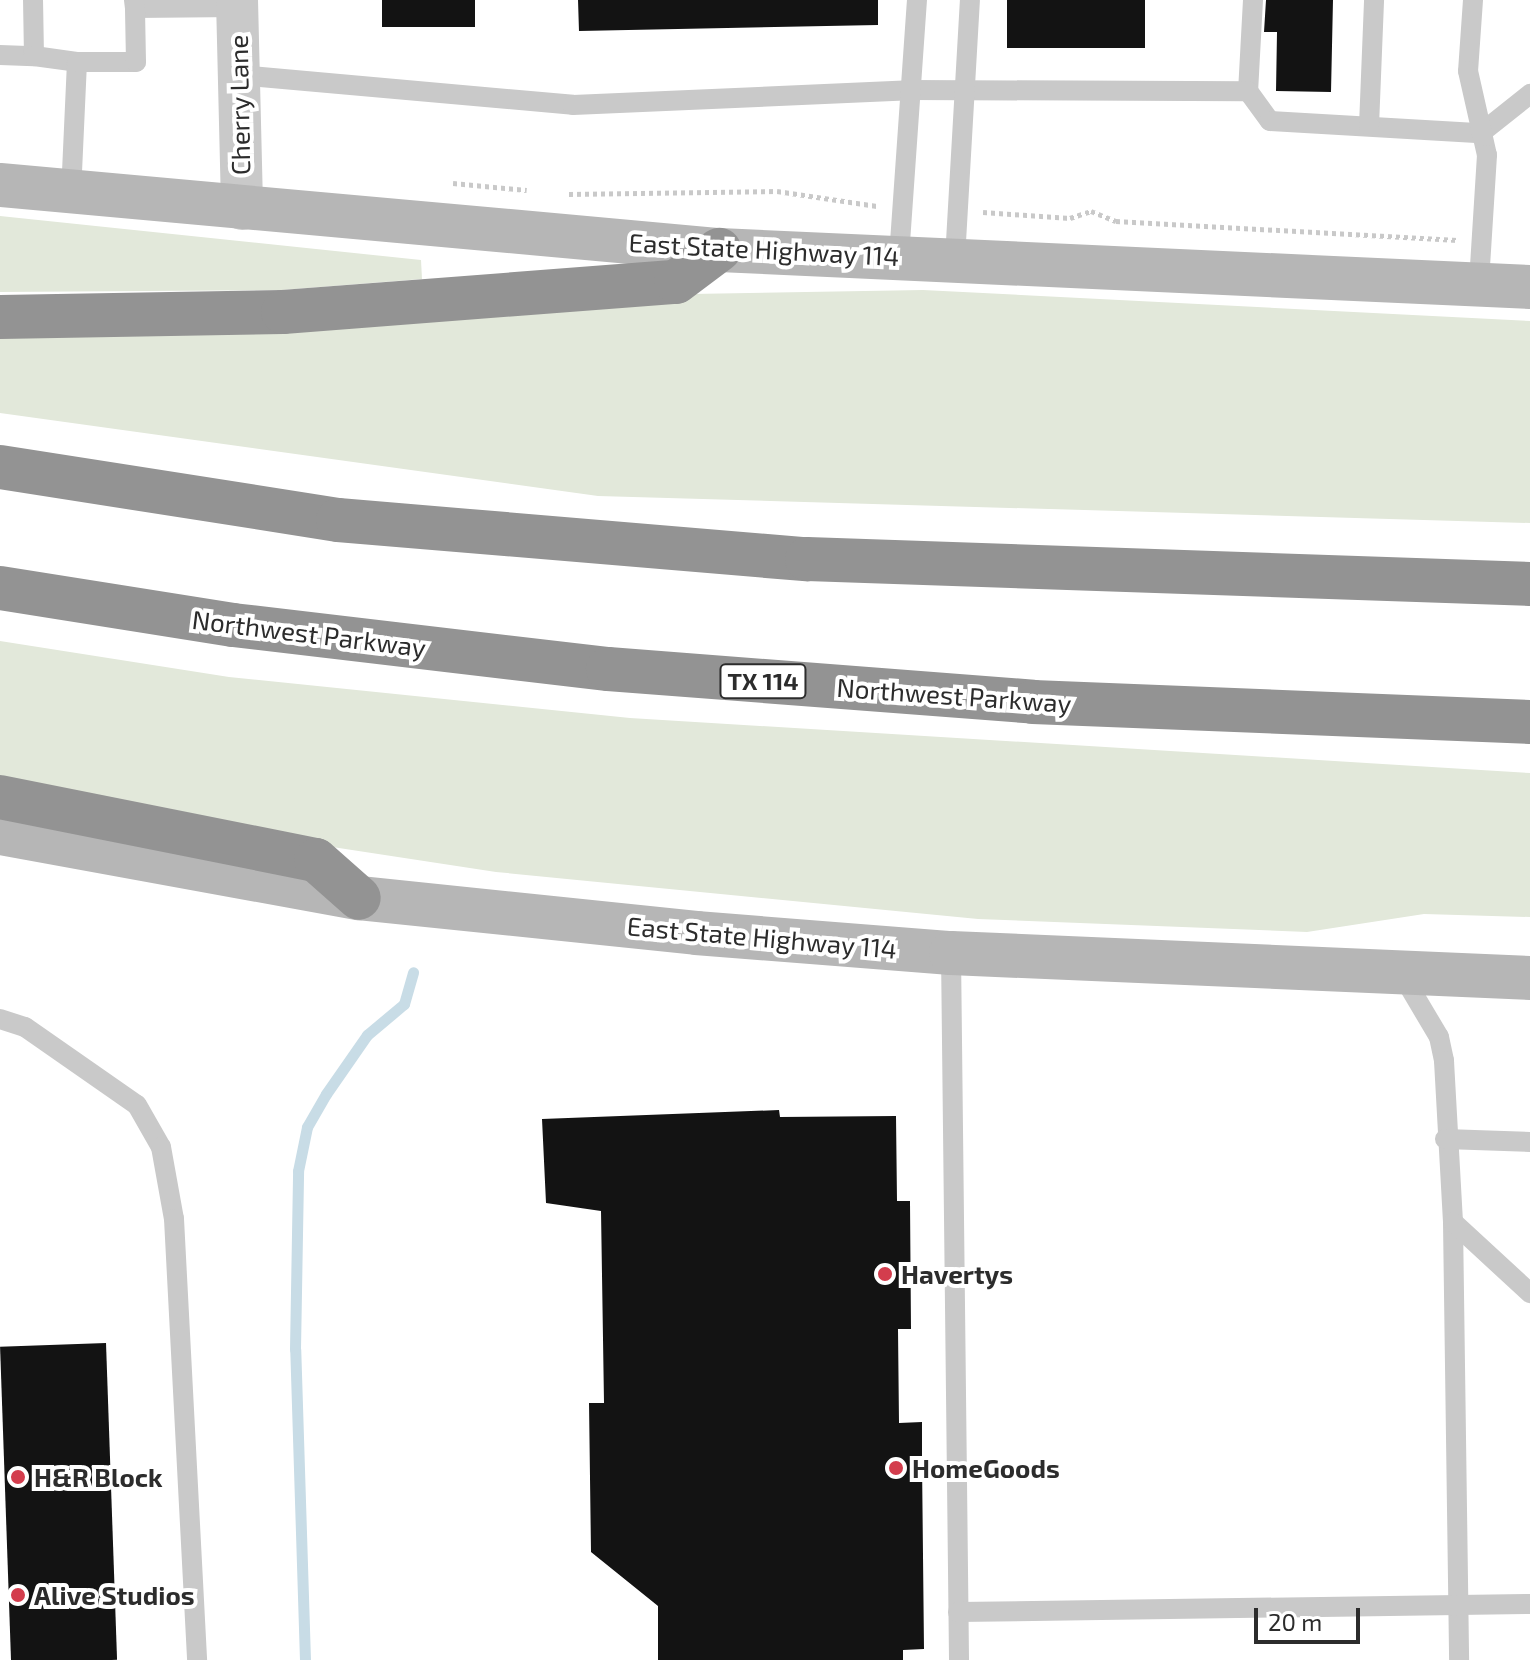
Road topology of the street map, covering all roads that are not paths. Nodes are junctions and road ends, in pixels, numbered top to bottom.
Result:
1 (33, 0) edge
2 (917, 0) edge
3 (970, 0) edge
4 (1253, 0) edge
5 (1374, 0) edge
6 (1473, 0) edge
7 (134, 4) edge
8 (237, 4) edge
9 (0, 55) edge
10 (34, 56) junction
11 (77, 62) junction
12 (239, 75) junction
13 (966, 89) junction
14 (910, 90) junction
15 (1248, 91) junction
16 (1530, 94) edge
17 (1369, 126) junction
18 (1481, 133) junction
19 (0, 185) edge
20 (71, 192) junction
21 (242, 209) junction
22 (719, 250) junction
23 (899, 257) junction
24 (955, 259) junction
25 (1479, 283) junction
26 (1530, 287) edge
27 (0, 317) edge
28 (0, 467) edge
29 (1530, 584) edge
30 (0, 588) edge
31 (1530, 722) edge
32 (0, 797) edge
33 (0, 833) edge
34 (359, 898) junction
35 (951, 953) junction
36 (1401, 973) junction
37 (1530, 978) edge
38 (0, 1019) edge
39 (1445, 1139) junction
40 (1530, 1142) edge
41 (1453, 1222) junction
42 (1530, 1293) edge
43 (1530, 1604) edge
44 (1459, 1605) junction
45 (958, 1612) junction
46 (197, 1660) edge
47 (959, 1660) edge
48 (1459, 1660) edge

1 - 10 lane
2 - 14 lane
3 - 13 lane
4 - 15 lane
5 - 17 lane
6 - 18 lane
7 - 8 lane
7 - 11 lane
8 - 12 street, Cherry Lane
9 - 10 lane
10 - 11 lane
11 - 20 lane
12 - 14 lane
12 - 21 street, Cherry Lane
13 - 14 lane
13 - 15 lane
13 - 24 lane
14 - 23 lane
15 - 17 lane
16 - 18 lane
17 - 18 lane
18 - 25 lane
19 - 20 main road, East State Highway 114
20 - 21 main road, East State Highway 114
21 - 22 main road, East State Highway 114
22 - 23 main road, East State Highway 114
22 - 27 highway
23 - 24 main road, East State Highway 114
24 - 25 main road, East State Highway 114
25 - 26 main road, East State Highway 114
28 - 29 highway
30 - 31 highway, Northwest Parkway / TX 114
32 - 34 highway
33 - 34 main road, East State Highway 114
34 - 35 main road, East State Highway 114
35 - 36 main road, East State Highway 114
35 - 45 lane
36 - 37 main road, East State Highway 114
36 - 39 lane
38 - 46 lane
39 - 40 lane
39 - 41 lane
41 - 42 lane
41 - 44 lane
43 - 44 lane
44 - 45 lane
44 - 48 lane
45 - 47 lane

